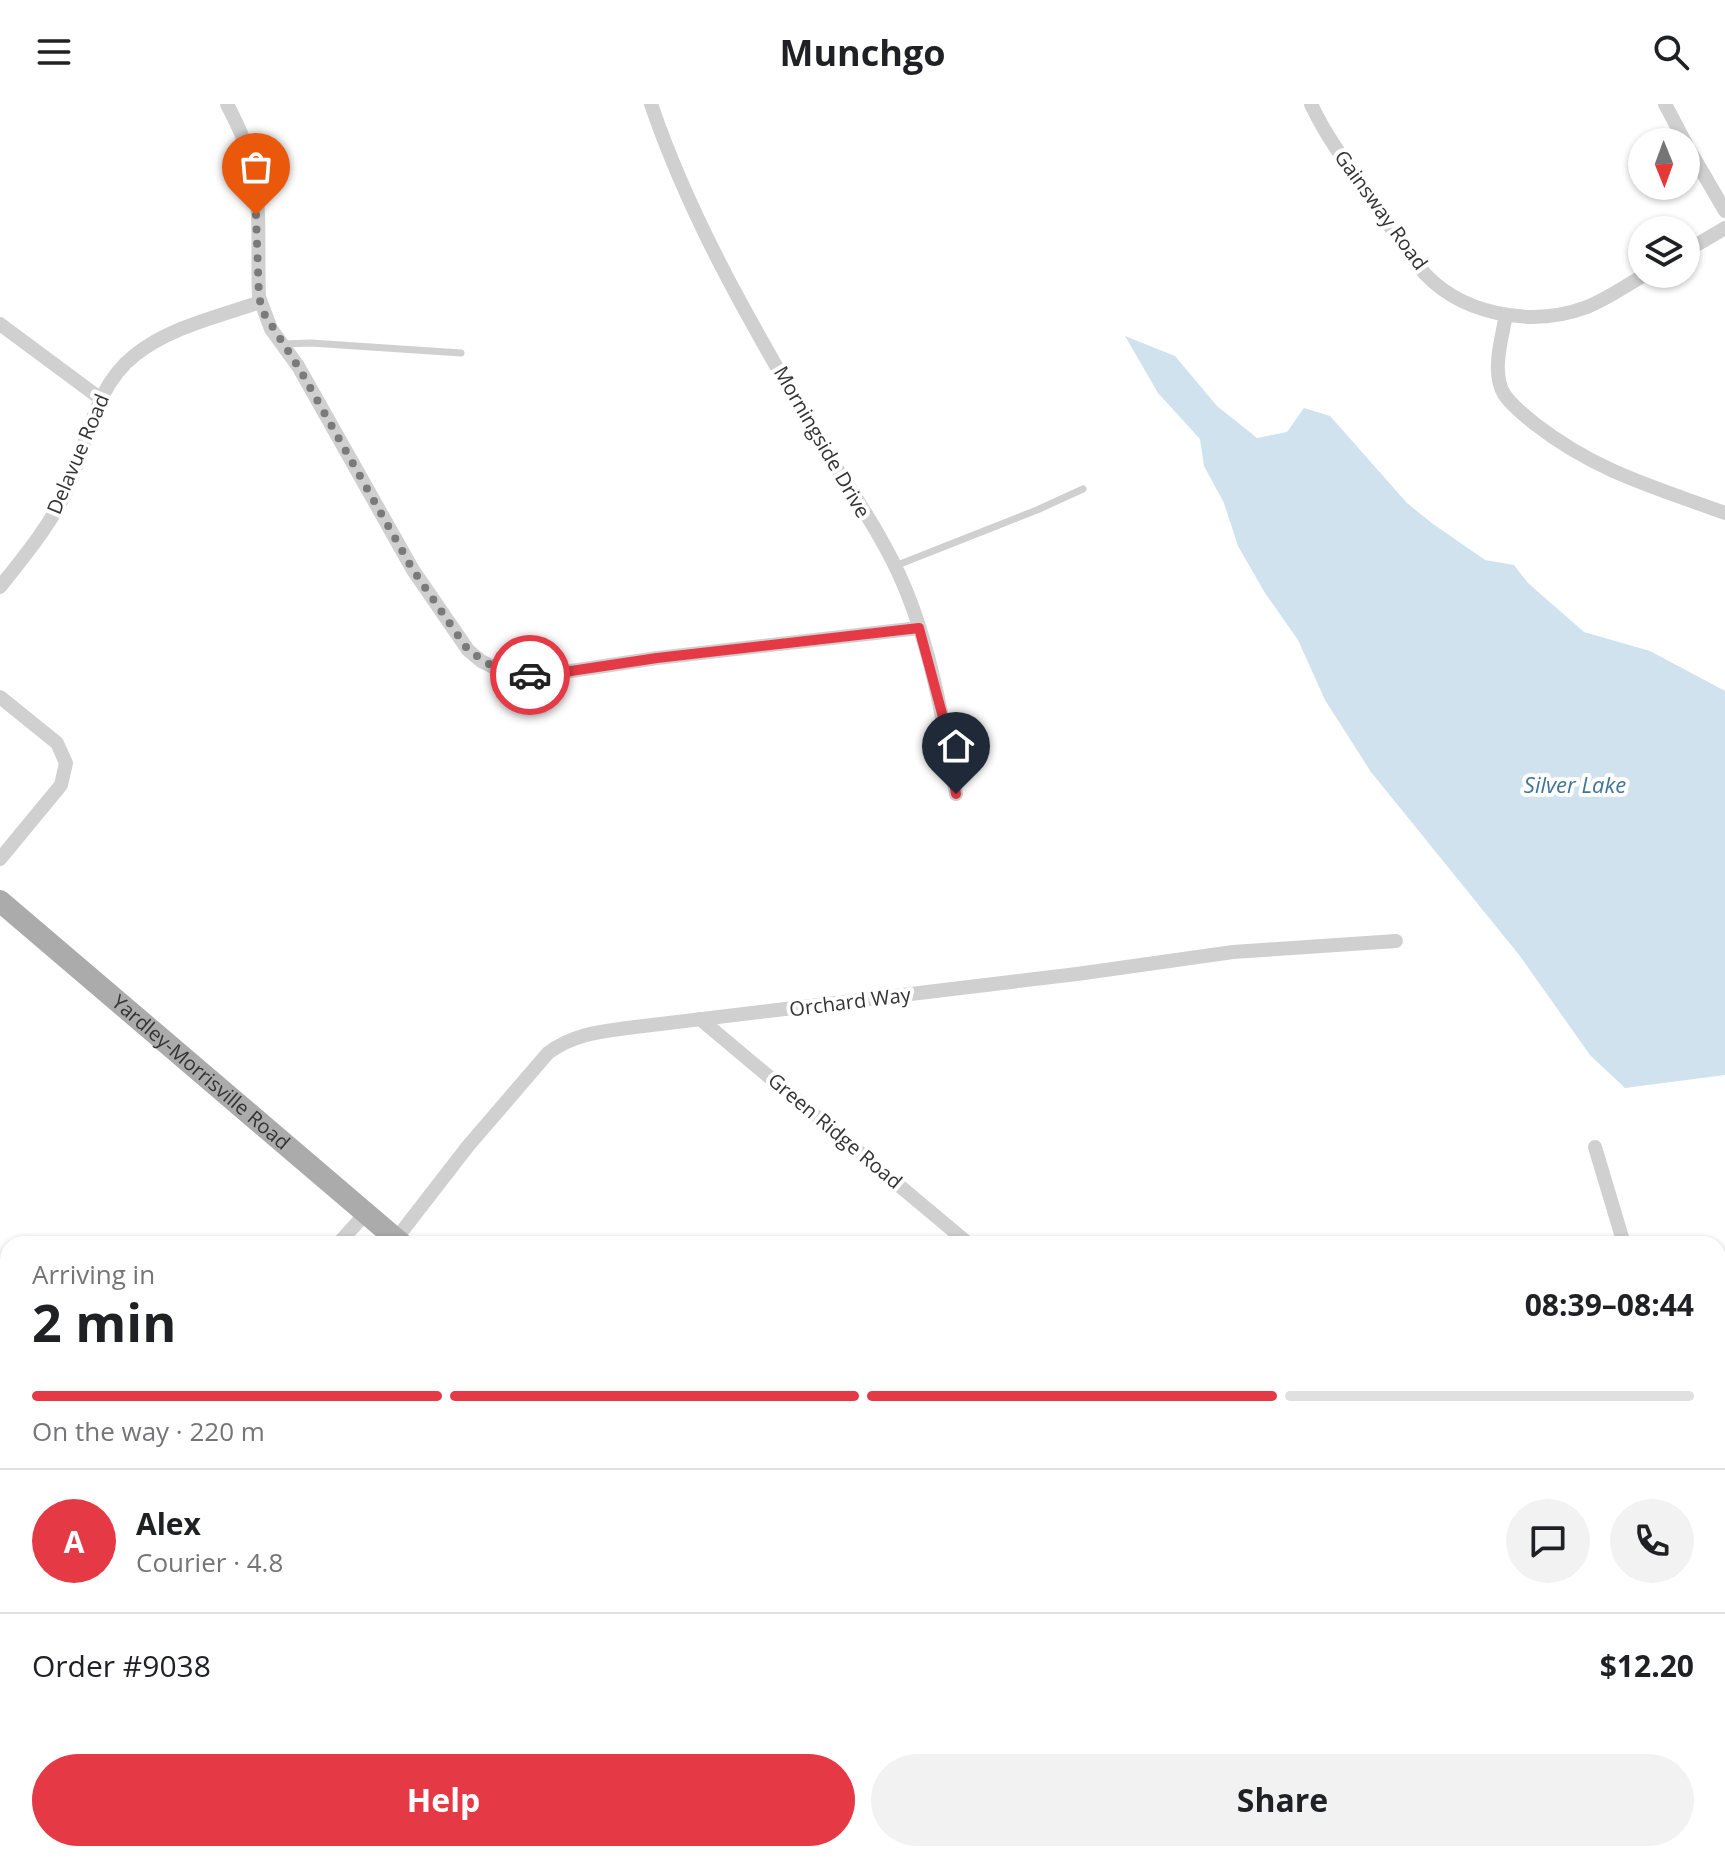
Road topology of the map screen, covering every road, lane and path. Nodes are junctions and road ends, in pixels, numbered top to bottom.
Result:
1 (227, 104) edge
2 (651, 104) edge
3 (1311, 104) edge
4 (1665, 104) edge
5 (1678, 128) edge
6 (1700, 167) edge
7 (1725, 211) edge
8 (1725, 228) edge
9 (1700, 243) edge
10 (1628, 284) edge
11 (260, 302) junction
12 (1506, 315) junction
13 (0, 324) edge
14 (282, 344) junction
15 (461, 353) dead end
16 (101, 399) junction
17 (1083, 489) dead end
18 (1725, 513) edge
19 (895, 566) junction
20 (0, 587) edge
21 (919, 628) junction
22 (0, 697) edge
23 (956, 794) dead end
24 (0, 859) edge
25 (0, 901) edge
26 (1396, 941) dead end
27 (700, 1019) junction
28 (1595, 1147) dead end
29 (366, 1213) junction
30 (345, 1236) edge
31 (392, 1236) edge
32 (403, 1236) edge
33 (959, 1236) edge
34 (1622, 1236) edge

1 - 11 street
2 - 19 street, Morningside Drive
3 - 12 street, Gainsway Road
4 - 5 street
6 - 7 street
8 - 9 street
10 - 12 street, Gainsway Road
11 - 14 street
11 - 16 street, Delavue Road
12 - 18 street
13 - 16 street
14 - 15 lane
14 - 21 street
16 - 20 street, Delavue Road
17 - 19 lane
19 - 21 street, Morningside Drive
21 - 23 street, Morningside Drive
22 - 24 street
25 - 29 main road, Yardley-Morrisville Road
26 - 27 street, Orchard Way
27 - 32 street, Orchard Way
27 - 33 street, Green Ridge Road
28 - 34 street
29 - 30 street
29 - 31 main road, Yardley-Morrisville Road

